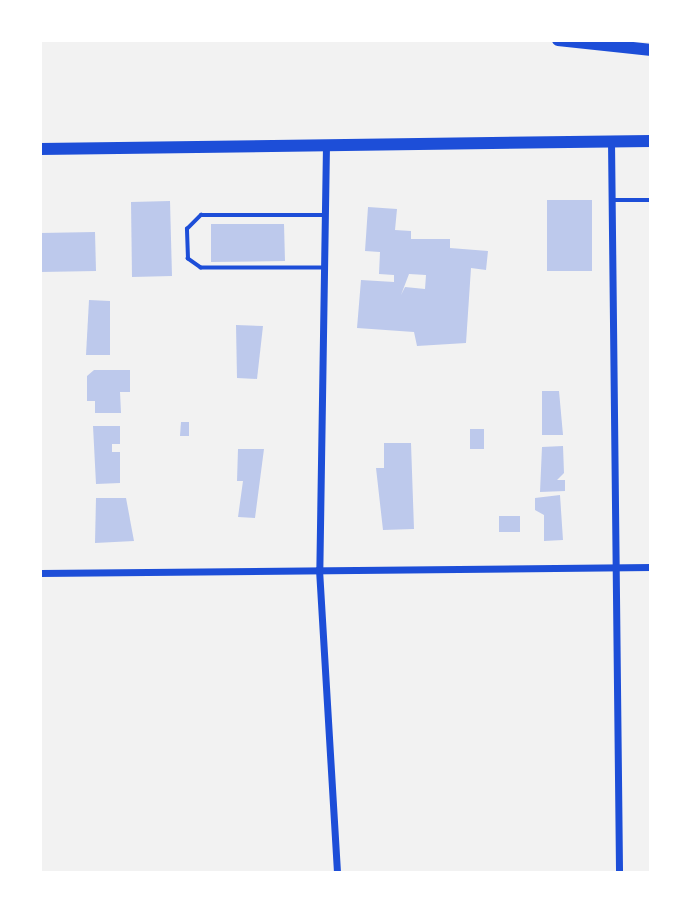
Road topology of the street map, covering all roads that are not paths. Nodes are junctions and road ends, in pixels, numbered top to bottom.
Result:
1 (558, 40) edge
2 (651, 50) edge
3 (611, 141) junction
4 (651, 141) edge
5 (326, 145) junction
6 (40, 149) edge
7 (610, 200) junction
8 (651, 200) edge
9 (325, 215) junction
10 (324, 268) junction
11 (651, 566) edge
12 (616, 567) junction
13 (318, 569) junction
14 (40, 573) edge
15 (337, 873) edge
16 (619, 873) edge

1 - 2 highway
3 - 4 highway
3 - 5 highway
3 - 7 street
5 - 6 highway
5 - 9 street
7 - 8 lane
7 - 12 street
9 - 10 street
9 - 10 lane
10 - 13 street
11 - 12 street
12 - 13 street
12 - 16 street
13 - 14 street
13 - 15 street

